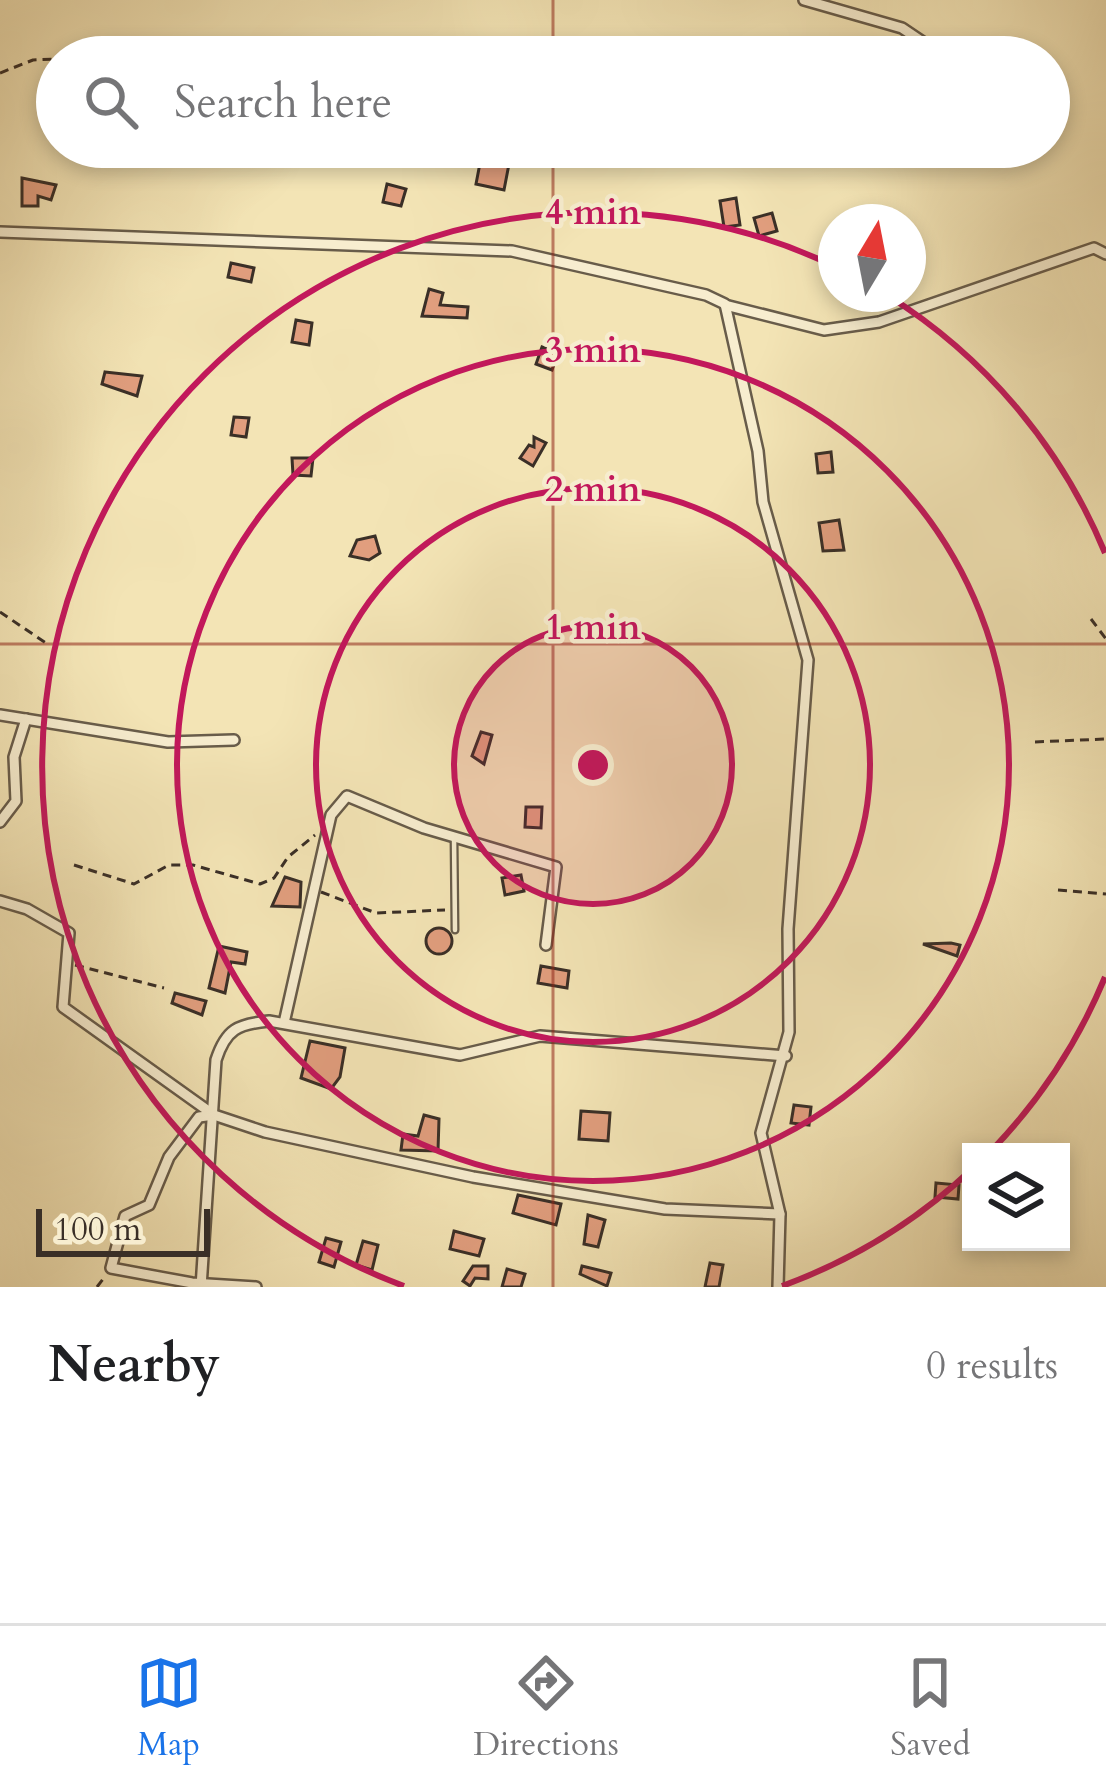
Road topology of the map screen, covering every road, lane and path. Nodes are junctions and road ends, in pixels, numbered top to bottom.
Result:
1 (804, 0) edge
2 (914, 36) edge
3 (36, 61) edge
4 (0, 73) edge
5 (0, 232) edge
6 (1106, 254) edge
7 (725, 305) junction
8 (0, 612) edge
9 (1091, 619) dead end
10 (1106, 639) edge
11 (49, 645) dead end
12 (0, 715) edge
13 (26, 719) junction
14 (1106, 739) edge
15 (234, 740) dead end
16 (1035, 742) dead end
17 (331, 815) junction
18 (0, 823) edge
19 (454, 836) junction
20 (74, 866) dead end
21 (316, 889) junction
22 (1058, 890) dead end
23 (1106, 894) edge
24 (0, 901) edge
25 (452, 909) junction
26 (455, 930) dead end
27 (546, 945) dead end
28 (68, 963) junction
29 (164, 988) dead end
30 (284, 1023) junction
31 (786, 1056) junction
32 (214, 1115) junction
33 (780, 1214) junction
34 (111, 1268) junction
35 (201, 1285) edge
36 (97, 1287) edge
37 (256, 1287) edge
38 (778, 1287) edge

1 - 2 street
3 - 4 path
5 - 7 street
6 - 7 street
7 - 31 street
8 - 11 path
9 - 10 path
12 - 13 street
13 - 15 street
13 - 18 street
14 - 16 path
17 - 19 street
17 - 20 path
17 - 21 street
19 - 25 lane
19 - 27 street
21 - 25 path
21 - 30 street
22 - 23 path
24 - 28 street
25 - 26 lane
28 - 29 path
28 - 32 street
30 - 31 street
30 - 32 street
31 - 33 street
32 - 33 street
32 - 34 street
32 - 35 street
33 - 38 street
34 - 35 street
34 - 36 path
35 - 37 street

